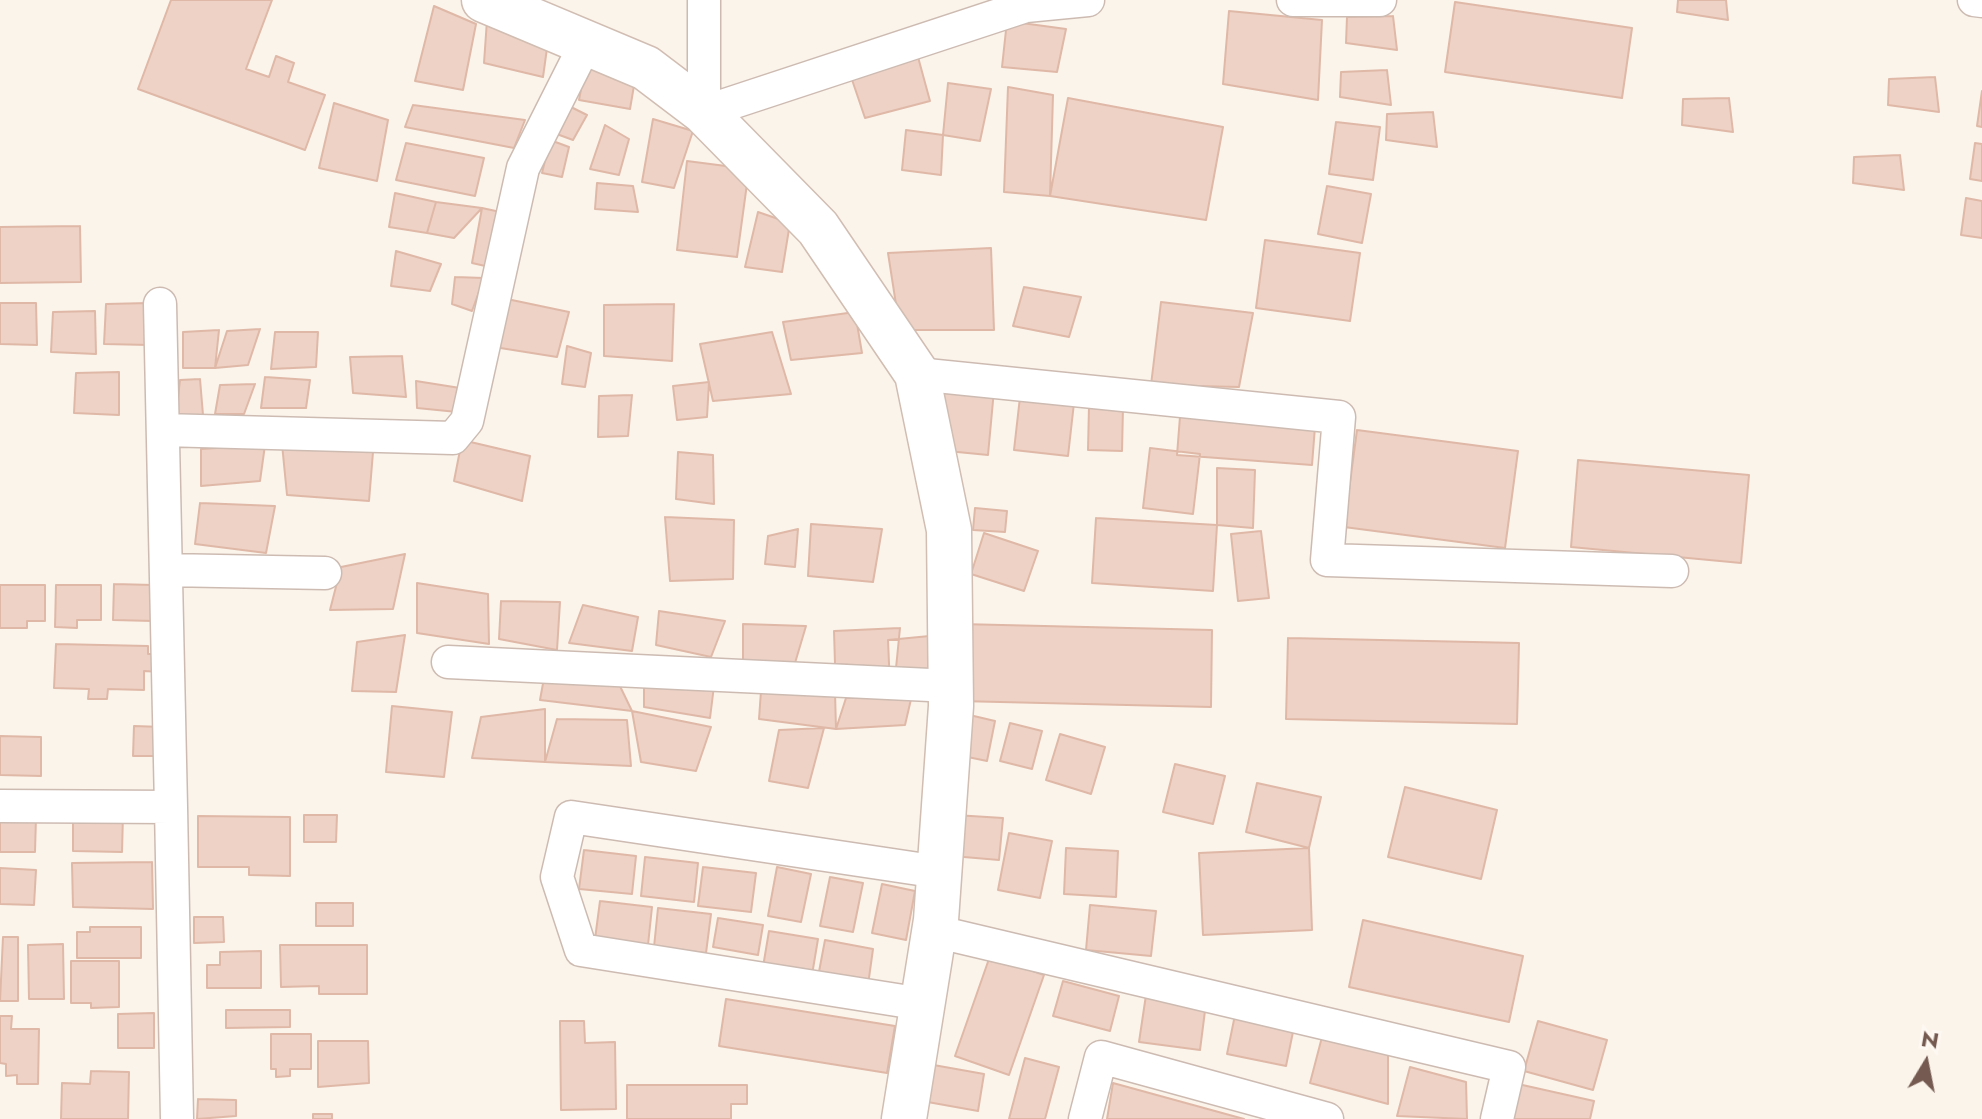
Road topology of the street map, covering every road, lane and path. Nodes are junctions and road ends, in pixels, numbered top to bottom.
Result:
1 (484, 0) edge
2 (704, 0) edge
3 (1088, 0) edge
4 (1293, 0) edge
5 (1380, 0) edge
6 (1974, 0) edge
7 (1982, 1) edge
8 (587, 41) junction
9 (704, 112) junction
10 (160, 304) dead end
11 (917, 374) junction
12 (163, 430) junction
13 (166, 570) junction
14 (1672, 571) dead end
15 (325, 573) dead end
16 (448, 662) dead end
17 (951, 686) junction
18 (0, 806) edge
19 (171, 807) junction
20 (939, 872) junction
21 (934, 931) junction
22 (922, 1004) junction
23 (177, 1119) edge
24 (904, 1119) edge
25 (1085, 1119) edge
26 (1327, 1119) edge
27 (1497, 1119) edge

1 - 8 street
2 - 9 street
3 - 9 street
4 - 5 street
6 - 7 street
8 - 9 street
8 - 12 street
9 - 11 street
10 - 12 street
11 - 14 street
11 - 17 street
12 - 13 street
13 - 15 street
13 - 19 street
16 - 17 street
17 - 20 street
18 - 19 street
19 - 23 street
20 - 21 street
20 - 22 street
21 - 22 street
21 - 27 street
22 - 24 street
25 - 26 street

